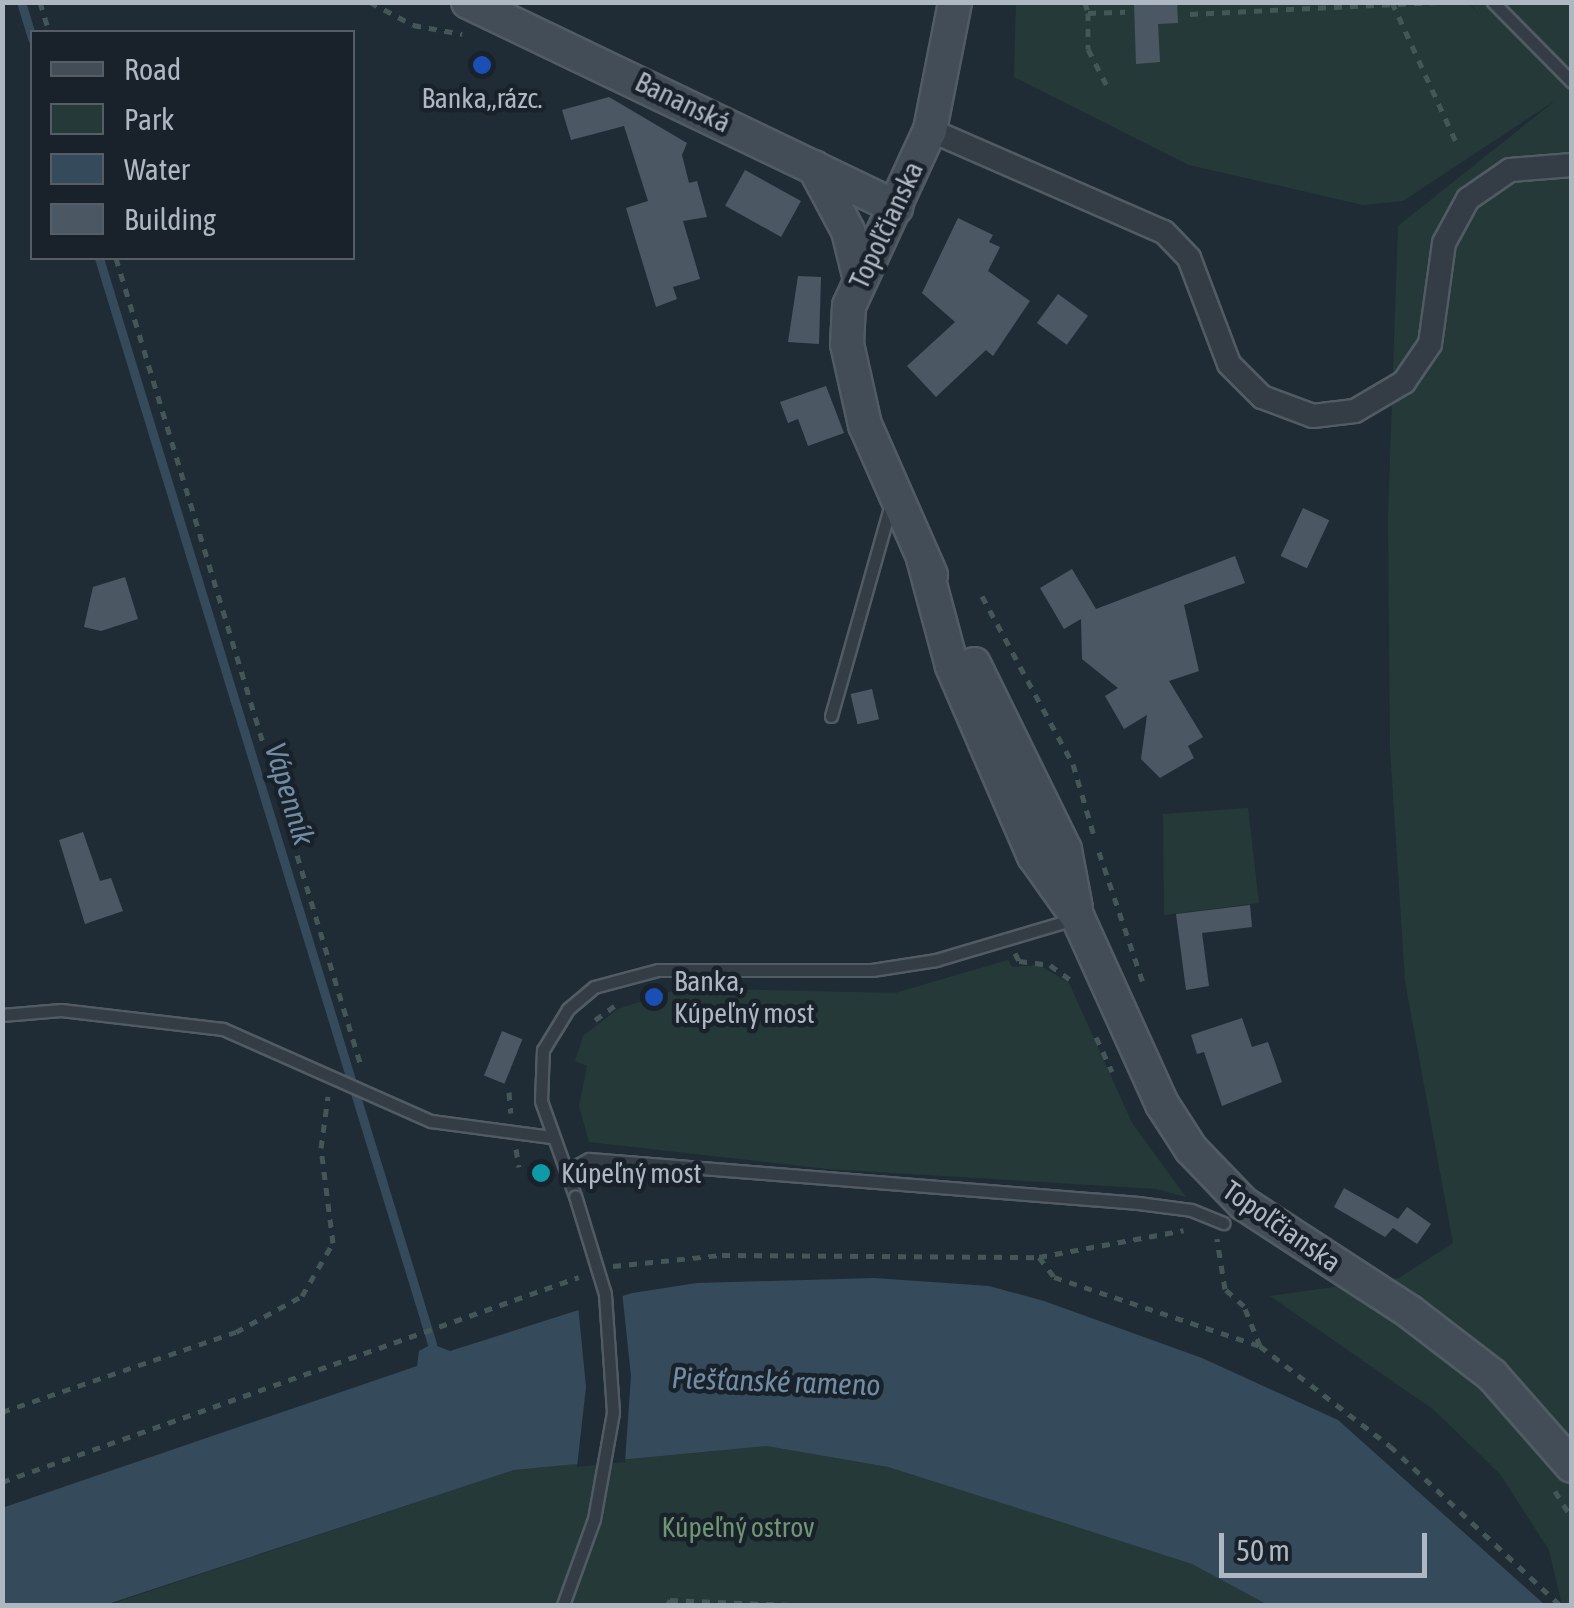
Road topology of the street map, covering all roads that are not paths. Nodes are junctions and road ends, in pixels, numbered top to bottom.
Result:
1 (468, 2) edge
2 (956, 2) edge
3 (1493, 2) edge
4 (1572, 82) edge
5 (930, 130) junction
6 (1572, 165) edge
7 (814, 167) junction
8 (896, 207) junction
9 (860, 280) junction
10 (894, 494) junction
11 (831, 716) dead end
12 (1078, 918) junction
13 (2, 1015) edge
14 (550, 1137) junction
15 (566, 1171) junction
16 (1224, 1223) road end
17 (1558, 1470) edge
18 (563, 1605) edge

1 - 7 main road, Bananská
2 - 5 main road, Topoľčianska
3 - 4 lane
5 - 6 street
5 - 8 main road, Topoľčianska
7 - 8 main road, Bananská
7 - 9 main road
8 - 9 main road, Topoľčianska
9 - 10 main road, Topoľčianska
10 - 11 lane
10 - 12 main road, Topoľčianska
12 - 14 lane
12 - 17 main road, Topoľčianska
13 - 14 lane
14 - 15 lane
15 - 16 lane
15 - 18 lane, bridge

